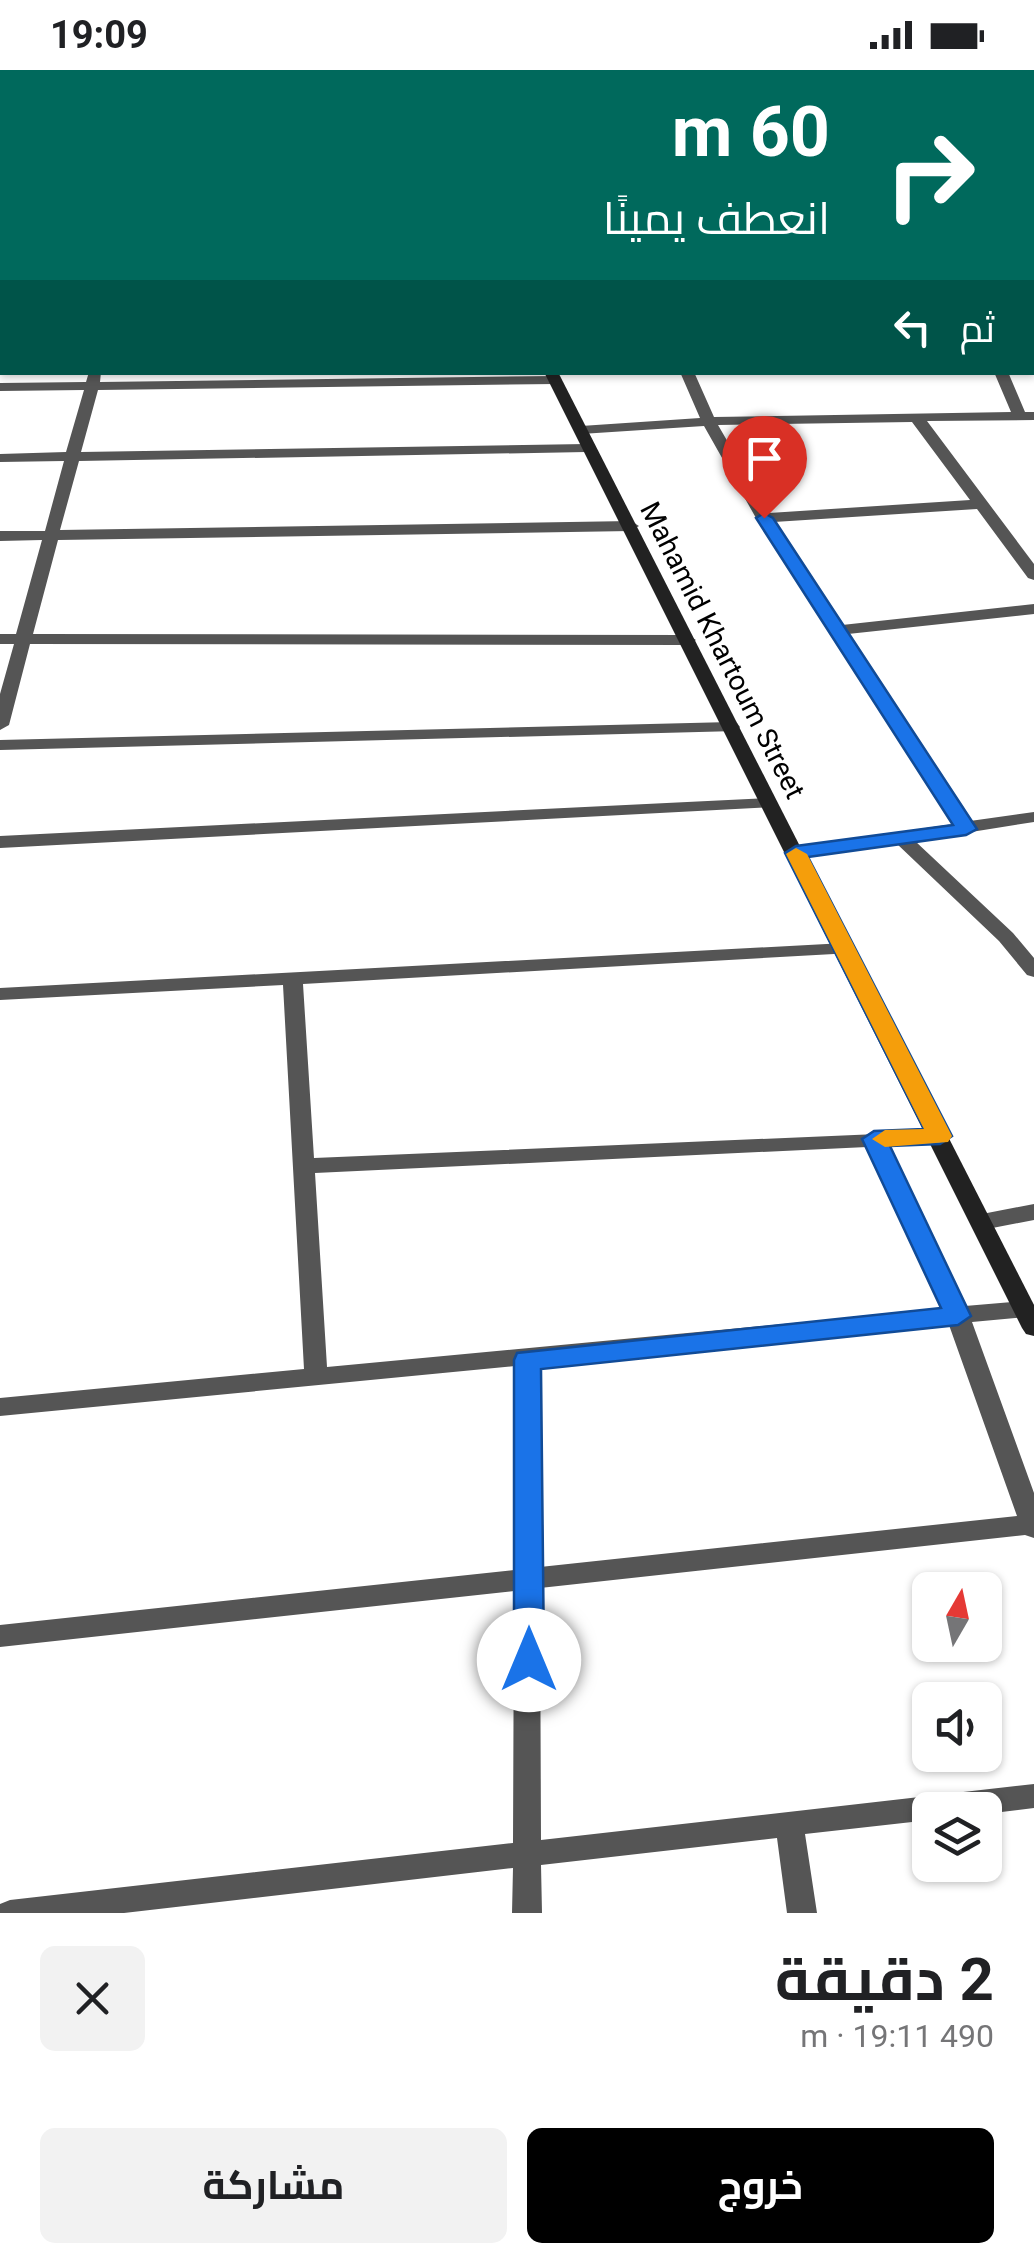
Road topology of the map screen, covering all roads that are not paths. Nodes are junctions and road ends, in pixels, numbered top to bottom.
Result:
1 (688, 375) edge
2 (1004, 375) edge
3 (553, 376) edge
4 (93, 380) edge
5 (0, 388) edge
6 (1027, 416) edge
7 (916, 417) junction
8 (708, 420) junction
9 (584, 439) junction
10 (70, 456) junction
11 (0, 458) edge
12 (980, 504) junction
13 (764, 518) junction
14 (631, 526) junction
15 (0, 536) edge
16 (50, 536) junction
17 (1027, 555) edge
18 (1034, 575) edge
19 (1034, 609) edge
20 (842, 630) junction
21 (0, 639) edge
22 (23, 640) junction
23 (688, 640) junction
24 (0, 725) edge
25 (731, 727) junction
26 (0, 745) edge
27 (767, 802) junction
28 (1034, 817) edge
29 (966, 829) junction
30 (900, 837) junction
31 (0, 842) edge
32 (796, 853) junction
33 (846, 948) junction
34 (1034, 970) edge
35 (293, 978) junction
36 (0, 994) edge
37 (940, 1136) junction
38 (874, 1139) junction
39 (305, 1166) junction
40 (1034, 1212) edge
41 (982, 1222) junction
42 (958, 1316) junction
43 (1029, 1319) edge
44 (527, 1360) junction
45 (316, 1379) junction
46 (0, 1407) edge
47 (1033, 1526) edge
48 (530, 1582) junction
49 (0, 1636) edge
50 (1034, 1796) edge
51 (789, 1822) junction
52 (527, 1853) junction
53 (140, 1906) edge
54 (10, 1913) edge
55 (527, 1913) edge
56 (802, 1913) edge

1 - 8 street
2 - 6 street
3 - 4 street
3 - 9 street, Mahamid Khartoum Street
4 - 5 street
4 - 10 street
6 - 7 street
7 - 8 street
7 - 12 street
8 - 9 street
8 - 13 street
9 - 10 street
9 - 14 street, Mahamid Khartoum Street
10 - 11 street
10 - 16 street
12 - 13 street
12 - 17 street
13 - 20 street
14 - 16 street
14 - 23 street, Mahamid Khartoum Street
15 - 16 street
16 - 22 street
17 - 18 street
19 - 20 street
20 - 29 street
21 - 22 street
22 - 23 street
22 - 24 street
23 - 25 street, Mahamid Khartoum Street
25 - 26 street
25 - 27 street, Mahamid Khartoum Street
27 - 31 street
27 - 32 street, Mahamid Khartoum Street
28 - 29 street
29 - 30 street
30 - 32 street
30 - 34 street
32 - 33 street, Mahamid Khartoum Street
33 - 35 street
33 - 37 street, Mahamid Khartoum Street
35 - 36 street
35 - 39 street
37 - 38 street
37 - 41 street, Mahamid Khartoum Street
38 - 39 street
38 - 42 street
39 - 45 street
40 - 41 street
41 - 43 street, Mahamid Khartoum Street
42 - 43 street
42 - 44 street
42 - 47 street
44 - 45 street
44 - 48 street
45 - 46 street
47 - 48 street
48 - 49 street
48 - 52 street
50 - 51 street
51 - 52 street
51 - 56 street
52 - 53 street
52 - 55 street
53 - 54 street

